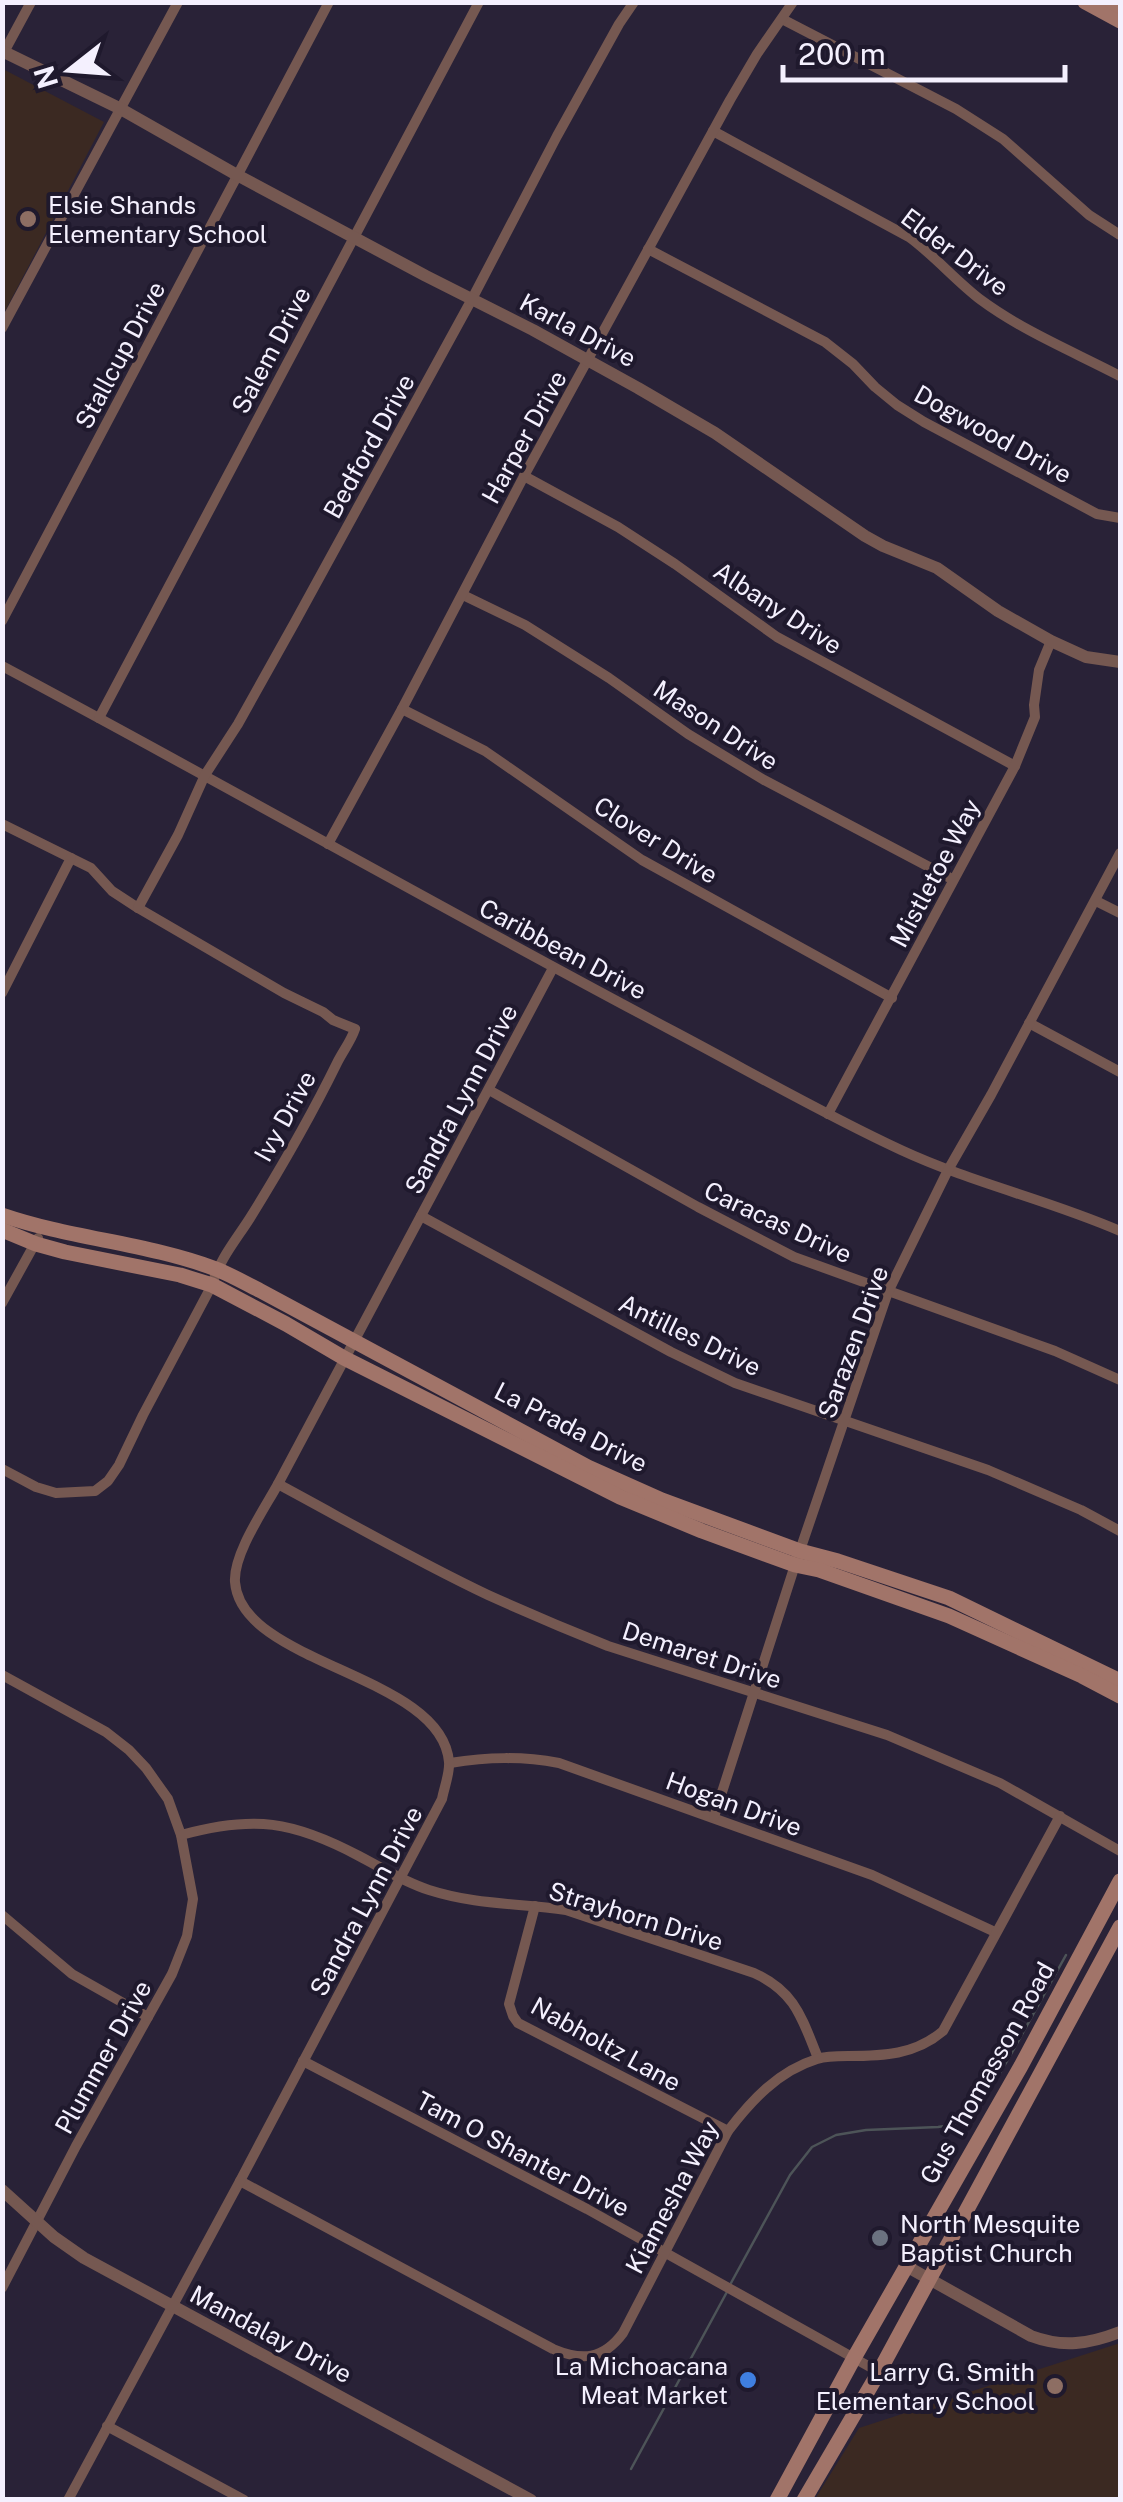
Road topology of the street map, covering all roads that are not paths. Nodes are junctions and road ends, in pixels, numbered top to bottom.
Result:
1 (30, 2) edge
2 (178, 2) edge
3 (329, 2) edge
4 (479, 2) edge
5 (634, 2) edge
6 (793, 2) edge
7 (1085, 2) edge
8 (1112, 2) edge
9 (1120, 6) edge
10 (782, 19) junction
11 (1120, 21) edge
12 (3, 52) edge
13 (119, 108) junction
14 (713, 131) junction
15 (237, 175) junction
16 (1120, 235) edge
17 (356, 237) junction
18 (648, 249) junction
19 (472, 299) junction
20 (2, 328) edge
21 (588, 361) junction
22 (1120, 376) edge
23 (524, 476) junction
24 (1120, 518) edge
25 (463, 595) junction
26 (2, 621) edge
27 (1051, 642) junction
28 (1120, 662) edge
29 (2, 666) edge
30 (402, 709) junction
31 (98, 718) junction
32 (1015, 766) junction
33 (205, 776) junction
34 (2, 824) edge
35 (328, 844) junction
36 (1120, 853) edge
37 (70, 858) junction
38 (952, 880) junction
39 (1096, 901) junction
40 (138, 908) junction
41 (1120, 913) edge
42 (553, 968) junction
43 (2, 993) edge
44 (892, 998) junction
45 (1030, 1023) junction
46 (1120, 1072) edge
47 (489, 1090) junction
48 (828, 1114) junction
49 (948, 1170) junction
50 (2, 1215) edge
51 (420, 1216) junction
52 (41, 1228) junction
53 (2, 1230) edge
54 (1120, 1231) edge
55 (36, 1244) junction
56 (146, 1250) junction
57 (140, 1266) junction
58 (214, 1277) junction
59 (888, 1292) junction
60 (2, 1303) edge
61 (354, 1341) junction
62 (344, 1358) junction
63 (1120, 1380) edge
64 (846, 1420) junction
65 (2, 1469) edge
66 (278, 1484) junction
67 (1120, 1531) edge
68 (798, 1558) junction
69 (1075, 1665) junction
70 (2, 1675) edge
71 (1120, 1681) edge
72 (753, 1691) junction
73 (1120, 1696) edge
74 (450, 1763) junction
75 (1060, 1816) junction
76 (714, 1817) junction
77 (182, 1835) junction
78 (1120, 1851) edge
79 (401, 1878) junction
80 (1120, 1880) edge
81 (534, 1906) junction
82 (2, 1915) edge
83 (1120, 1927) edge
84 (995, 1932) junction
85 (148, 2017) junction
86 (818, 2058) junction
87 (303, 2062) junction
88 (728, 2131) junction
89 (240, 2180) junction
90 (2, 2190) edge
91 (38, 2222) junction
92 (666, 2253) junction
93 (906, 2266) junction
94 (928, 2280) junction
95 (2, 2288) edge
96 (172, 2306) junction
97 (1120, 2332) edge
98 (854, 2358) junction
99 (879, 2372) junction
100 (107, 2426) junction
101 (68, 2500) edge
102 (244, 2500) edge
103 (531, 2500) edge
104 (778, 2500) edge
105 (804, 2500) edge

1 - 12 street
2 - 13 street
3 - 15 street, Stallcup Drive
4 - 17 street, Salem Drive
5 - 19 street, Bedford Drive
6 - 10 street, Harper Drive
7 - 11 main road
8 - 9 main road
10 - 14 street, Harper Drive
10 - 16 street
12 - 13 street, Karla Drive
13 - 15 street, Karla Drive
13 - 20 street
14 - 18 street, Harper Drive
14 - 22 street, Elder Drive
15 - 17 street, Karla Drive
15 - 26 street, Stallcup Drive
17 - 19 street, Karla Drive
17 - 31 street, Salem Drive
18 - 21 street, Harper Drive
18 - 24 street, Dogwood Drive
19 - 21 street, Karla Drive
19 - 33 street, Bedford Drive
21 - 23 street, Harper Drive
21 - 27 street, Karla Drive
23 - 25 street, Harper Drive
23 - 32 street, Albany Drive
25 - 30 street, Harper Drive
25 - 38 street, Mason Drive
27 - 28 street, Karla Drive
27 - 32 street, Mistletoe Way
29 - 31 street, Caribbean Drive
30 - 35 street, Harper Drive
30 - 44 street, Clover Drive
31 - 33 street, Caribbean Drive
32 - 38 street, Mistletoe Way
33 - 35 street, Caribbean Drive
33 - 40 street, Bedford Drive
34 - 37 street, Ivy Drive
35 - 42 street, Caribbean Drive
36 - 39 street, Sarazen Drive
37 - 40 street, Ivy Drive
37 - 43 street
38 - 44 street, Mistletoe Way
39 - 41 street
39 - 45 street, Sarazen Drive
40 - 58 street, Ivy Drive
42 - 47 street, Sandra Lynn Drive
42 - 48 street, Caribbean Drive
44 - 48 street, Mistletoe Way
45 - 46 street
45 - 49 street, Sarazen Drive
47 - 51 street, Sandra Lynn Drive
47 - 59 street, Caracas Drive
48 - 49 street, Caribbean Drive
49 - 54 street, Caribbean Drive
49 - 59 street, Sarazen Drive
50 - 52 main road, La Prada Drive
51 - 61 street, Sandra Lynn Drive
51 - 64 street, Antilles Drive
52 - 55 street
52 - 56 main road, La Prada Drive
53 - 55 main road, La Prada Drive
55 - 57 main road, La Prada Drive
55 - 60 street
56 - 57 main road
56 - 58 main road, La Prada Drive
57 - 58 main road, La Prada Drive
58 - 61 main road, La Prada Drive
58 - 62 main road, La Prada Drive
58 - 65 street, Ivy Drive
59 - 63 street, Caracas Drive
59 - 64 street, Sarazen Drive
61 - 62 street, Sandra Lynn Drive
61 - 68 main road, La Prada Drive
62 - 66 street, Sandra Lynn Drive
62 - 68 main road, La Prada Drive
64 - 67 street, Antilles Drive
64 - 68 street, Sarazen Drive
66 - 72 street, Demaret Drive
66 - 74 street, Sandra Lynn Drive
68 - 69 main road, La Prada Drive
68 - 72 street, Sarazen Drive
69 - 71 main road, La Prada Drive
69 - 73 main road, La Prada Drive
70 - 77 street
72 - 75 street, Demaret Drive
72 - 76 street, Sarazen Drive
74 - 76 street, Hogan Drive
74 - 79 street, Sandra Lynn Drive
75 - 78 street, Demaret Drive
75 - 84 street, Kiamesha Way
76 - 84 street, Hogan Drive
77 - 79 street, Strayhorn Drive
77 - 85 street, Plummer Drive
79 - 81 street, Strayhorn Drive
79 - 87 street, Sandra Lynn Drive
80 - 93 main road, Gus Thomasson Road
81 - 86 street, Strayhorn Drive
81 - 88 street, Nabholtz Lane
82 - 85 street
83 - 94 main road, Gus Thomasson Road
84 - 86 street, Kiamesha Way
85 - 91 street, Plummer Drive
86 - 88 street, Kiamesha Way
87 - 89 street, Sandra Lynn Drive
87 - 92 street, Tam O Shanter Drive
88 - 92 street, Kiamesha Way
89 - 92 street, Kiamesha Way
89 - 96 street, Sandra Lynn Drive
90 - 91 street, Mandalay Drive
91 - 95 street, Plummer Drive
91 - 96 street, Mandalay Drive
92 - 98 street, Tam O Shanter Drive
93 - 94 street
93 - 98 main road, Gus Thomasson Road
94 - 97 street
94 - 99 main road, Gus Thomasson Road
96 - 100 street, Sandra Lynn Drive
96 - 103 street, Mandalay Drive
98 - 99 street, Tam O Shanter Drive
98 - 104 main road, Gus Thomasson Road
99 - 105 main road, Gus Thomasson Road
100 - 101 street, Sandra Lynn Drive
100 - 102 street

